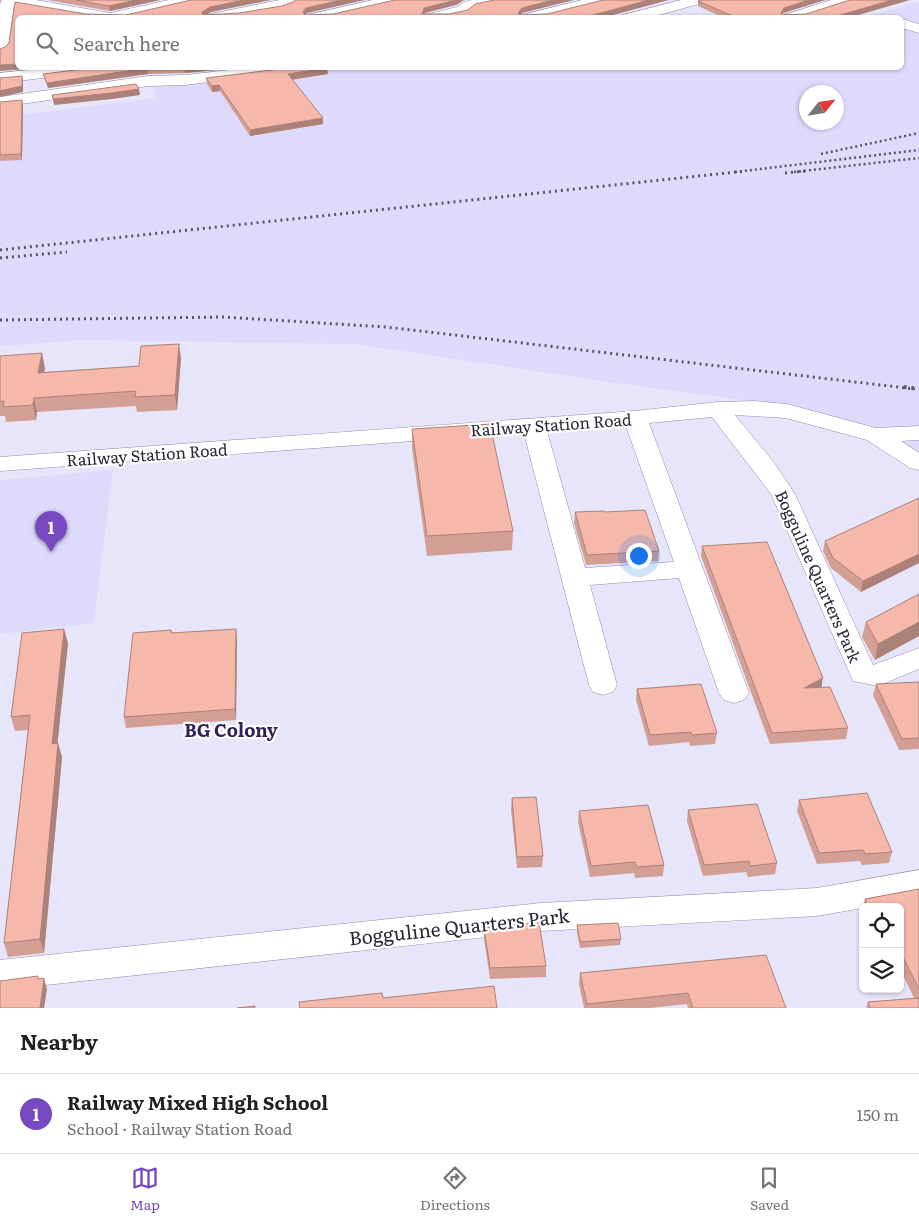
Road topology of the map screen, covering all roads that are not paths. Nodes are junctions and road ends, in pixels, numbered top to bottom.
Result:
1 (93, 0) edge
2 (188, 0) edge
3 (392, 0) edge
4 (444, 0) edge
5 (490, 0) edge
6 (599, 0) edge
7 (698, 0) edge
8 (845, 0) edge
9 (9, 3) edge
10 (670, 3) edge
11 (282, 5) edge
12 (56, 8) junction
13 (462, 10) junction
14 (692, 14) dead end
15 (100, 15) edge
16 (121, 15) edge
17 (228, 15) edge
18 (325, 15) edge
19 (442, 15) edge
20 (472, 15) edge
21 (539, 15) edge
22 (636, 15) edge
23 (798, 15) edge
24 (904, 24) edge
25 (1, 25) edge
26 (919, 28) edge
27 (15, 48) edge
28 (0, 49) edge
29 (68, 70) edge
30 (264, 70) edge
31 (0, 78) edge
32 (0, 102) edge
33 (718, 409) junction
34 (635, 418) junction
35 (534, 426) junction
36 (919, 433) edge
37 (875, 435) junction
38 (919, 463) edge
39 (0, 464) edge
40 (689, 569) junction
41 (574, 578) junction
42 (912, 666) edge
43 (603, 685) dead end
44 (734, 693) dead end
45 (919, 884) edge
46 (0, 975) edge

1 - 12 street
2 - 16 street
3 - 18 street
4 - 13 street
5 - 13 street
6 - 21 street
7 - 10 street
8 - 23 street
9 - 12 street
9 - 25 street
10 - 14 street
10 - 22 street
11 - 17 street
12 - 15 street
13 - 19 street
13 - 20 street
24 - 26 street
25 - 28 street
27 - 28 street
29 - 31 street
30 - 32 street
33 - 34 street, Railway Station Road
33 - 37 street, Railway Station Road
33 - 42 street, Bogguline Quarters Park
34 - 35 street, Railway Station Road
34 - 40 street
35 - 39 street, Railway Station Road
35 - 41 street
36 - 37 street, Railway Station Road
37 - 38 street
40 - 41 street
40 - 44 street
41 - 43 street
45 - 46 street, Bogguline Quarters Park

